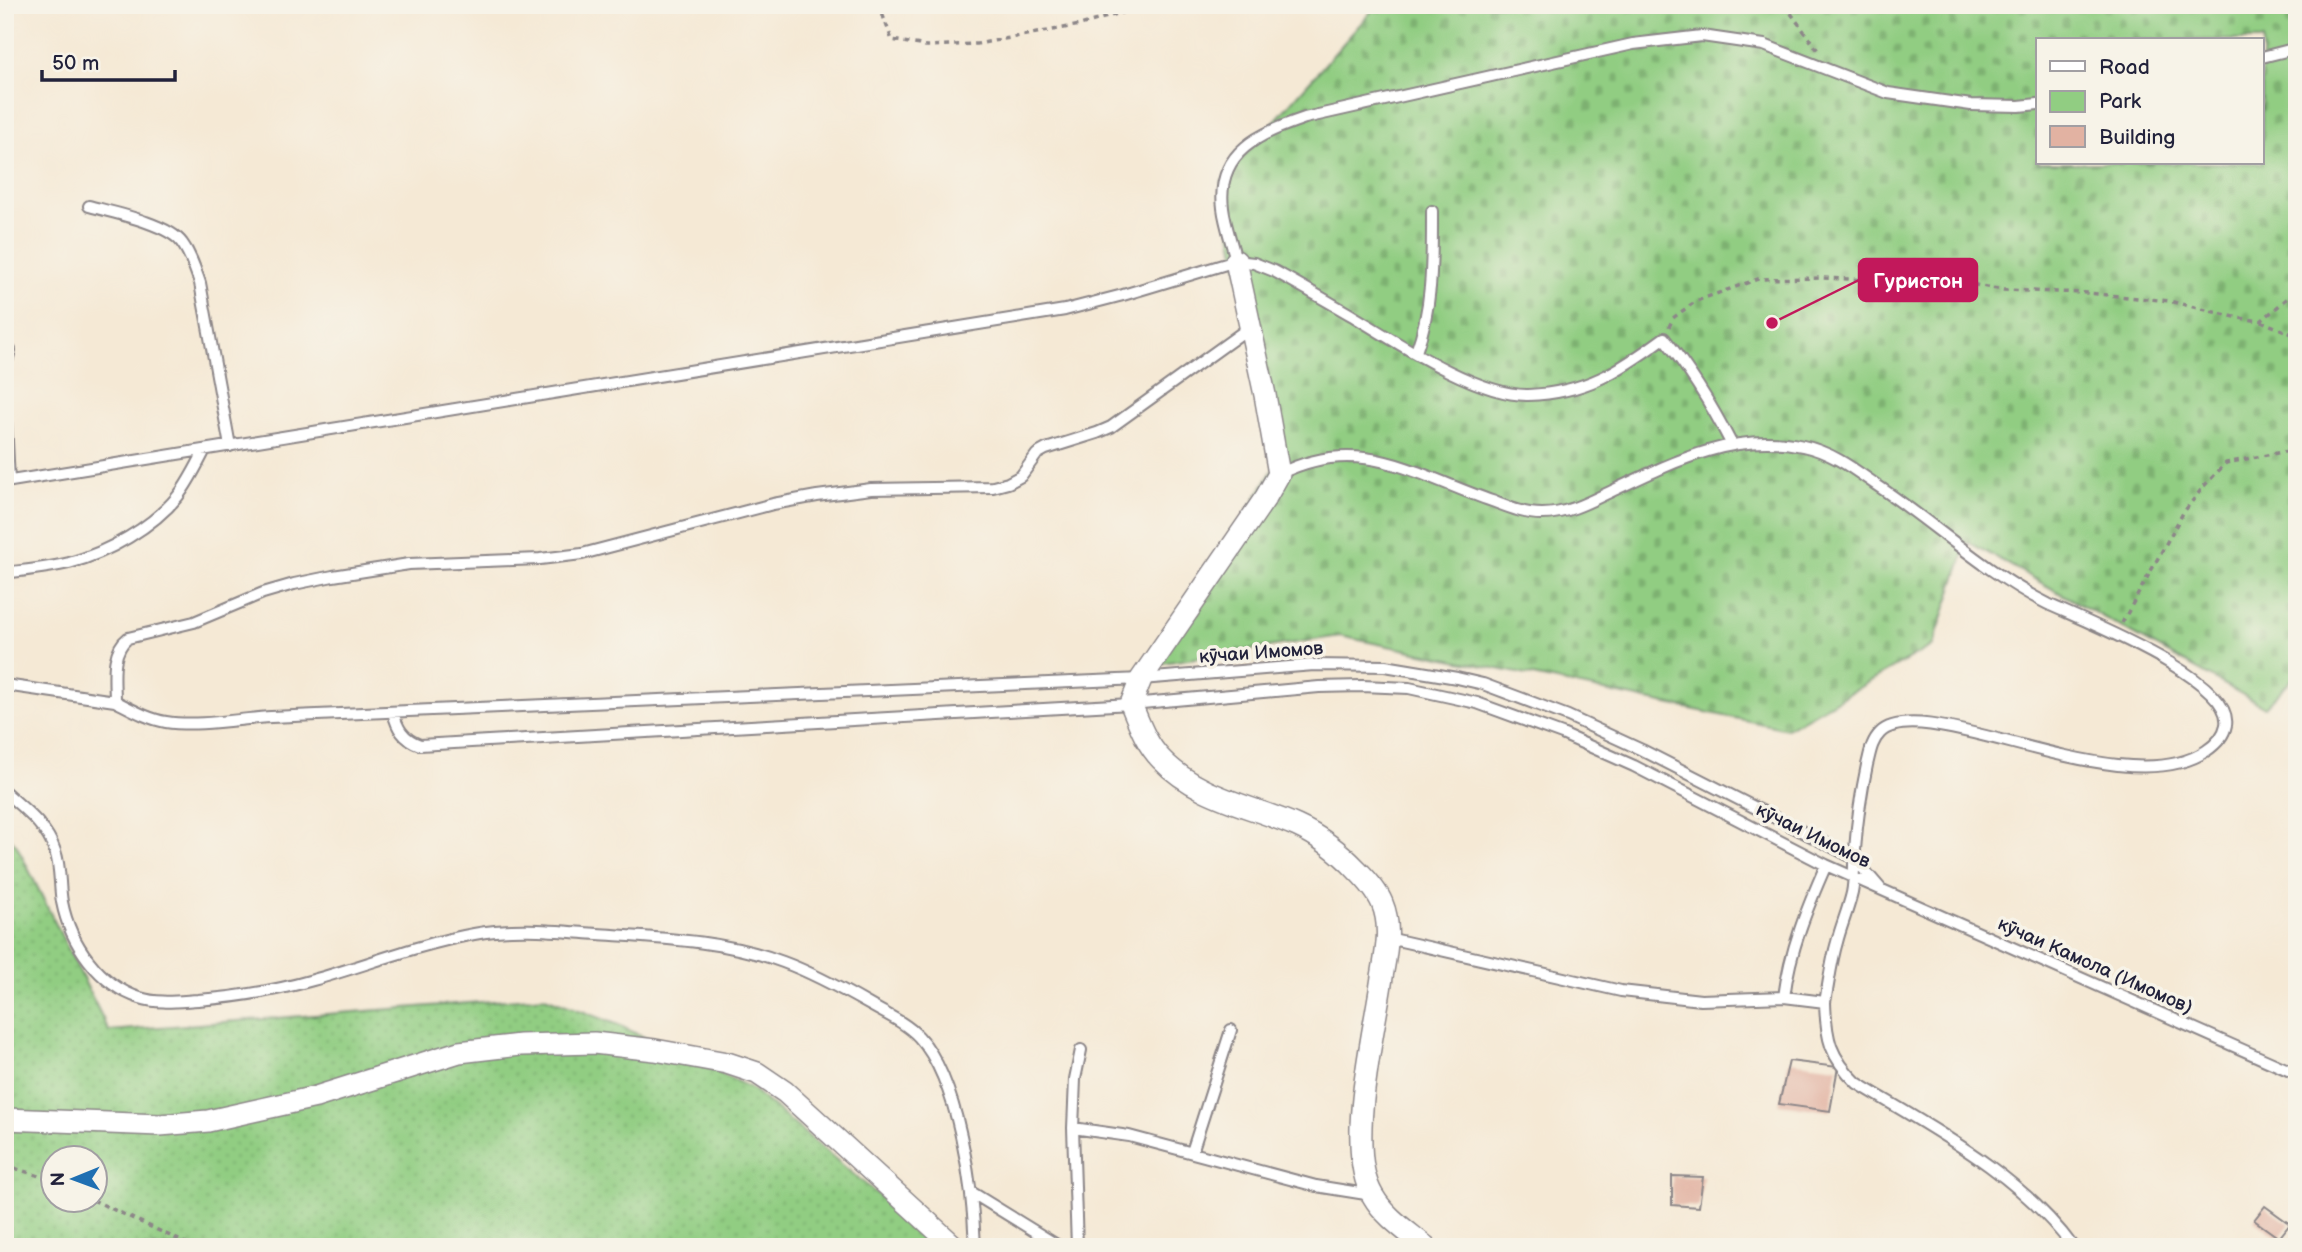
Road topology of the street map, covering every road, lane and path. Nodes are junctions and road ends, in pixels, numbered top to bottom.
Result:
1 (879, 5) edge
2 (1168, 5) edge
3 (1785, 5) edge
4 (2297, 48) edge
5 (2264, 56) edge
6 (1833, 70) junction
7 (2036, 104) edge
8 (89, 206) dead end
9 (1432, 211) dead end
10 (1236, 261) junction
11 (2297, 295) edge
12 (2261, 321) junction
13 (1250, 327) junction
14 (2297, 336) edge
15 (1664, 338) junction
16 (10, 351) dead end
17 (1416, 352) junction
18 (5, 369) edge
19 (5, 400) edge
20 (1731, 443) junction
21 (230, 446) junction
22 (205, 450) junction
23 (2297, 452) edge
24 (1279, 474) junction
25 (7, 481) edge
26 (5, 573) edge
27 (2115, 634) junction
28 (1141, 679) junction
29 (5, 685) edge
30 (115, 701) junction
31 (1131, 704) junction
32 (393, 712) junction
33 (5, 792) edge
34 (1854, 858) junction
35 (1826, 864) junction
36 (1854, 877) junction
37 (1880, 888) junction
38 (1388, 938) junction
39 (1784, 997) junction
40 (1825, 1002) junction
41 (1231, 1030) dead end
42 (1081, 1050) dead end
43 (2297, 1074) edge
44 (5, 1119) edge
45 (1073, 1128) junction
46 (1192, 1152) junction
47 (5, 1165) edge
48 (38, 1176) edge
49 (971, 1192) junction
50 (1372, 1195) junction
51 (108, 1206) edge
52 (194, 1247) edge
53 (955, 1247) edge
54 (975, 1247) edge
55 (1060, 1247) edge
56 (1077, 1247) edge
57 (1426, 1247) edge
58 (2073, 1247) edge

1 - 2 path
3 - 6 path
4 - 5 lane
6 - 7 lane
6 - 10 lane
8 - 21 lane
9 - 17 lane
10 - 13 street
10 - 17 lane
10 - 21 lane
11 - 12 path
12 - 14 path
12 - 15 path
13 - 24 street
13 - 30 lane
15 - 17 lane
15 - 20 lane
16 - 18 lane
19 - 25 lane
20 - 24 lane
20 - 27 lane
21 - 22 lane
22 - 25 lane
22 - 26 lane
23 - 27 path
24 - 28 street
27 - 34 lane
28 - 31 street
28 - 32 lane, кӯчаи Имомов
28 - 34 lane, кӯчаи Имомов
29 - 30 lane, кӯчаи Имомов
30 - 32 lane, кӯчаи Имомов
31 - 32 lane, кӯчаи Имомов
31 - 35 lane, кӯчаи Имомов
31 - 38 street
33 - 49 lane
34 - 36 lane
34 - 37 lane, кӯчаи Имомов
35 - 36 lane, кӯчаи Имомов
35 - 39 lane
36 - 37 lane, кӯчаи Имомов
36 - 40 lane
37 - 43 lane, кӯчаи Камола (Имомов)
38 - 39 lane
38 - 50 street
39 - 40 lane
40 - 58 lane
41 - 46 lane
42 - 45 lane
44 - 53 street
45 - 46 lane
45 - 56 lane
46 - 50 lane
47 - 48 path
49 - 54 lane
49 - 55 lane
50 - 57 street
51 - 52 path

